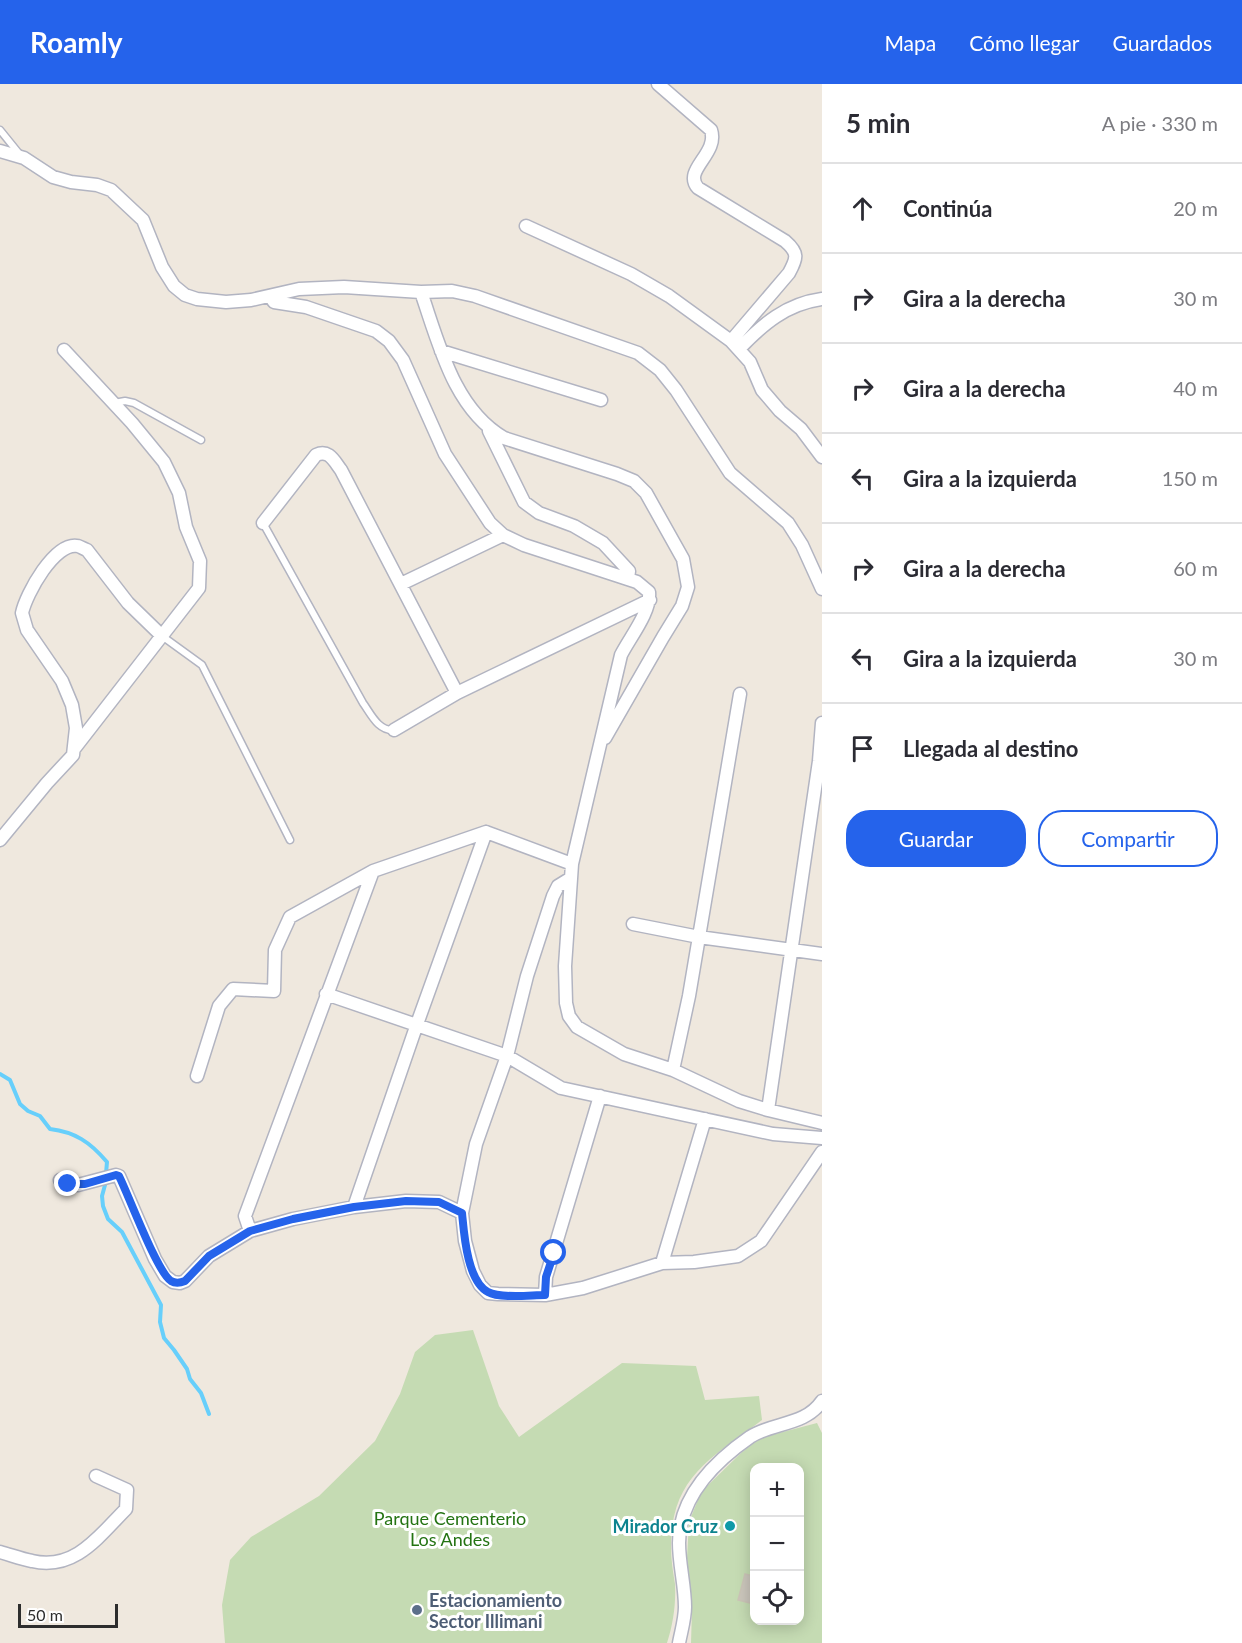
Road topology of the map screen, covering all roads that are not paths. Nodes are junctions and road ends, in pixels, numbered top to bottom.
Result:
1 (658, 84) edge
2 (0, 130) edge
3 (0, 151) edge
4 (24, 158) junction
5 (526, 226) dead end
6 (421, 292) junction
7 (270, 296) junction
8 (822, 299) edge
9 (735, 345) junction
10 (64, 350) dead end
11 (441, 351) junction
12 (601, 400) dead end
13 (113, 403) junction
14 (489, 429) junction
15 (201, 440) dead end
16 (822, 457) edge
17 (263, 523) joint
18 (503, 535) junction
19 (628, 579) junction
20 (401, 584) junction
21 (822, 589) edge
22 (650, 600) junction
23 (162, 636) junction
24 (457, 693) junction
25 (740, 694) dead end
26 (822, 723) edge
27 (394, 730) joint
28 (74, 749) junction
29 (598, 752) junction
30 (821, 761) edge
31 (486, 832) junction
32 (0, 840) edge
33 (290, 840) dead end
34 (572, 864) junction
35 (373, 871) junction
36 (571, 878) junction
37 (633, 924) dead end
38 (699, 937) junction
39 (791, 950) junction
40 (822, 954) edge
41 (326, 994) junction
42 (417, 1024) junction
43 (507, 1056) junction
44 (673, 1070) junction
45 (197, 1076) dead end
46 (600, 1095) junction
47 (768, 1110) junction
48 (705, 1119) junction
49 (822, 1123) edge
50 (822, 1138) edge
51 (822, 1152) edge
52 (60, 1180) dead end
53 (354, 1207) junction
54 (462, 1213) junction
55 (250, 1231) junction
56 (662, 1263) junction
57 (545, 1295) junction
58 (822, 1401) edge
59 (96, 1476) dead end
60 (0, 1552) edge
61 (679, 1643) edge

1 - 9 street
2 - 4 lane
3 - 4 street
4 - 7 street
5 - 9 street
6 - 7 street
6 - 11 street
6 - 21 street
7 - 18 street
8 - 9 street
9 - 16 street
10 - 13 street
11 - 12 street
11 - 14 street
13 - 15 lane
13 - 23 street
14 - 19 street
14 - 29 street
17 - 20 street
17 - 27 lane
18 - 19 street
18 - 20 street
19 - 22 street
20 - 24 street
22 - 24 street
22 - 29 street
23 - 28 street
23 - 28 street
23 - 33 lane
24 - 27 street
25 - 38 street
26 - 30 street
28 - 32 street
29 - 34 street
30 - 39 street
31 - 34 street
31 - 35 street
31 - 42 street
34 - 36 street
35 - 41 street
35 - 45 street
36 - 43 street
36 - 44 street
37 - 38 street
38 - 39 street
38 - 44 street
39 - 40 street
39 - 47 street
41 - 42 street
41 - 55 street
42 - 43 street
42 - 53 street
43 - 46 street
43 - 54 street
44 - 47 street
46 - 48 street
46 - 57 street
47 - 49 street
48 - 50 street
48 - 56 street
51 - 56 street
52 - 55 street
53 - 54 street
53 - 55 street
54 - 57 street
56 - 57 street
58 - 61 street
59 - 60 street

